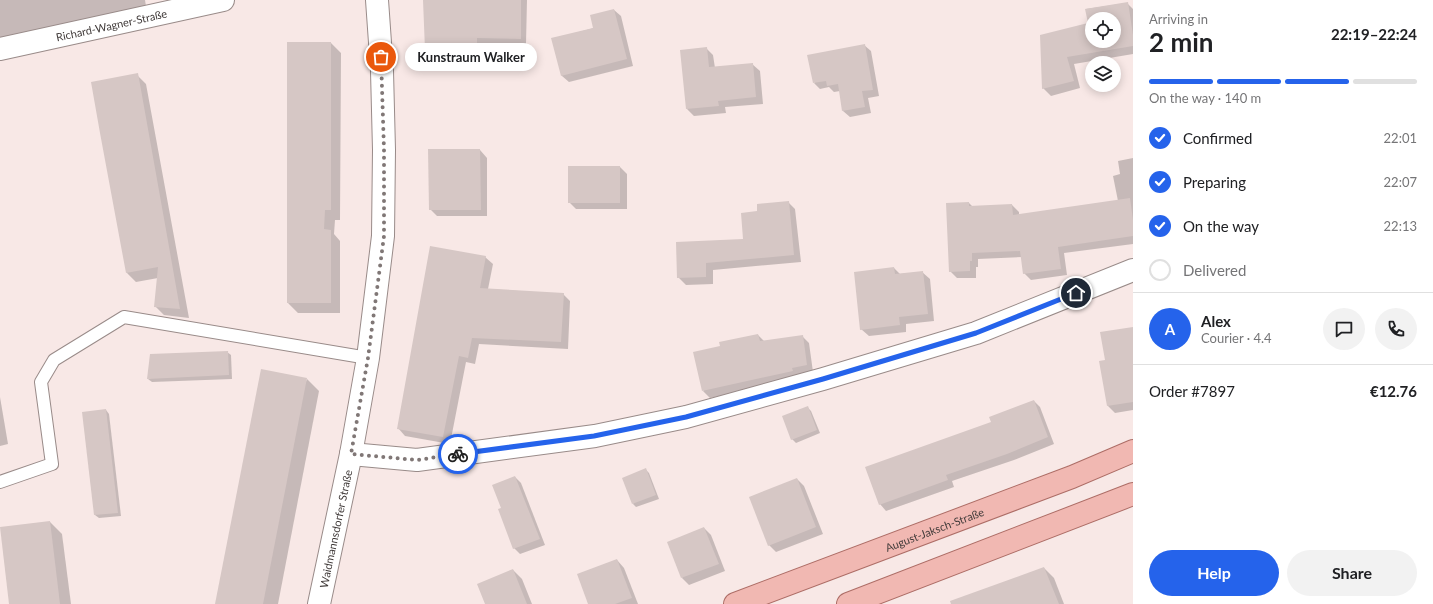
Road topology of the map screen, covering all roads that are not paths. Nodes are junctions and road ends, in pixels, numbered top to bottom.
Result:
1 (223, 0) edge
2 (377, 0) edge
3 (158, 7) edge
4 (0, 49) edge
5 (1133, 270) edge
6 (368, 358) junction
7 (1133, 451) edge
8 (351, 454) junction
9 (0, 482) edge
10 (1133, 494) edge
11 (319, 604) edge
12 (735, 604) edge
13 (848, 604) edge

1 - 3 street, Richard-Wagner-Straße
2 - 6 street, Waidmannsdorfer Straße
3 - 4 street, Richard-Wagner-Straße
5 - 8 street
6 - 8 street, Waidmannsdorfer Straße
6 - 9 lane
7 - 12 main road, August-Jaksch-Straße
8 - 11 street, Waidmannsdorfer Straße
10 - 13 main road

